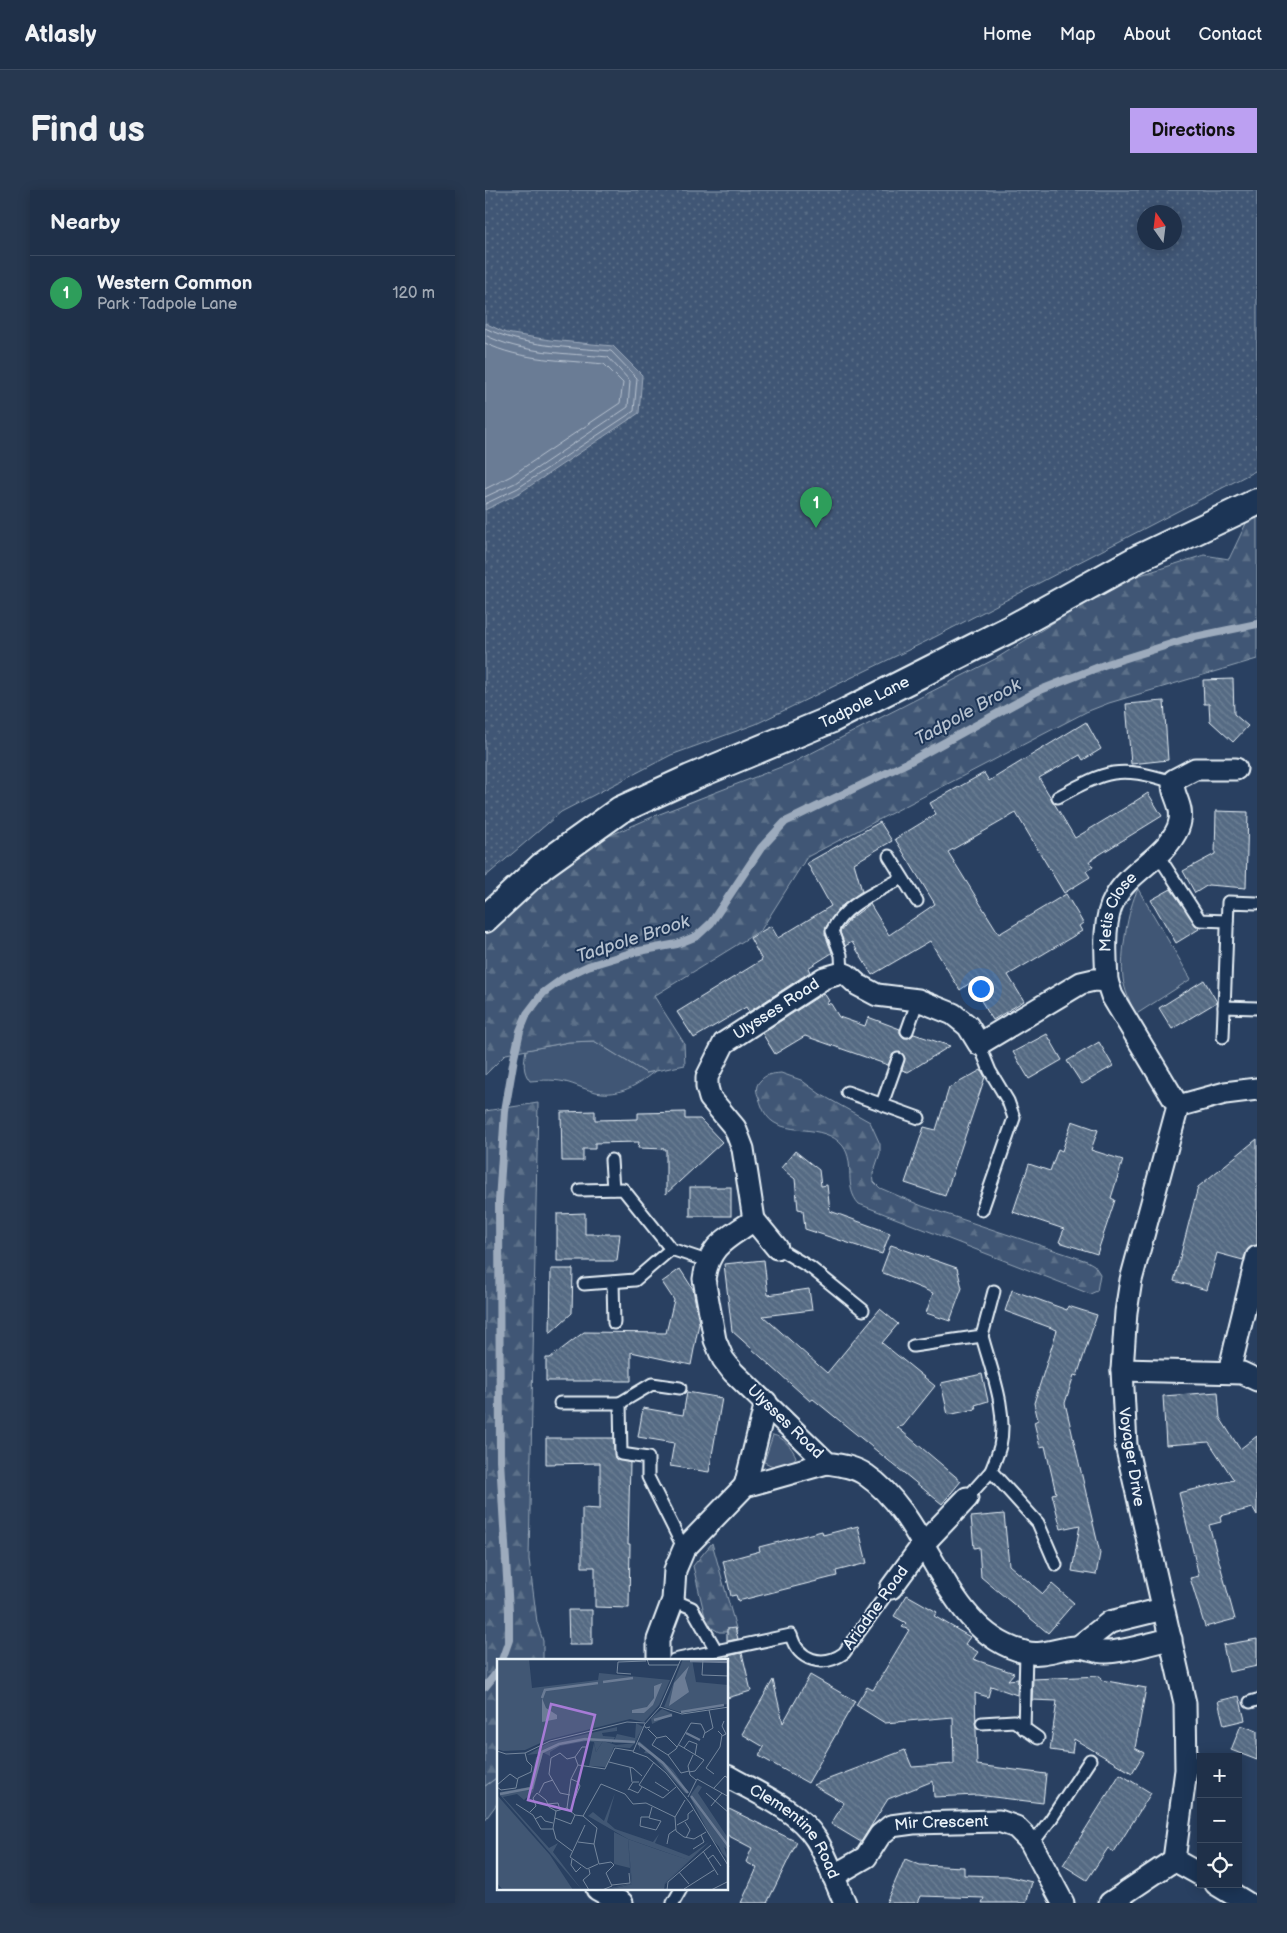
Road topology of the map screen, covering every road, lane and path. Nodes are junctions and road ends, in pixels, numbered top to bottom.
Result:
1 (1257, 502) edge
2 (1237, 769) dead end
3 (1173, 782) junction
4 (1058, 797) dead end
5 (1158, 855) junction
6 (889, 856) dead end
7 (902, 878) junction
8 (917, 901) dead end
9 (1257, 903) edge
10 (485, 919) edge
11 (1227, 921) junction
12 (842, 973) junction
13 (1107, 981) junction
14 (918, 1000) junction
15 (1224, 1007) junction
16 (1257, 1008) edge
17 (907, 1031) dead end
18 (1223, 1037) dead end
19 (979, 1044) junction
20 (898, 1059) dead end
21 (1257, 1089) edge
22 (847, 1092) dead end
23 (882, 1104) junction
24 (1178, 1106) junction
25 (919, 1118) dead end
26 (611, 1160) dead end
27 (580, 1190) dead end
28 (613, 1190) junction
29 (982, 1210) dead end
30 (754, 1220) junction
31 (777, 1248) joint
32 (671, 1249) junction
33 (1257, 1258) edge
34 (707, 1261) junction
35 (613, 1282) junction
36 (584, 1284) dead end
37 (994, 1291) dead end
38 (863, 1310) dead end
39 (614, 1323) dead end
40 (982, 1336) junction
41 (913, 1346) dead end
42 (1122, 1370) junction
43 (1229, 1372) junction
44 (1257, 1380) edge
45 (680, 1388) dead end
46 (766, 1402) junction
47 (560, 1403) dead end
48 (621, 1403) junction
49 (827, 1463) junction
50 (991, 1471) junction
51 (745, 1486) junction
52 (967, 1498) joint
53 (925, 1543) junction
54 (684, 1549) junction
55 (1055, 1565) dead end
56 (891, 1588) joint
57 (673, 1600) junction
58 (1163, 1609) junction
59 (1171, 1639) junction
60 (1077, 1647) junction
61 (717, 1650) junction
62 (1026, 1653) junction
63 (658, 1659) edge
64 (678, 1659) edge
65 (982, 1723) dead end
66 (1024, 1729) junction
67 (1038, 1738) dead end
68 (1090, 1760) dead end
69 (729, 1777) edge
70 (1032, 1844) junction
71 (1175, 1860) junction
72 (1197, 1873) edge
73 (833, 1876) junction
74 (1223, 1888) edge
75 (599, 1890) edge
76 (680, 1890) edge
77 (622, 1903) edge
78 (673, 1903) edge
79 (845, 1903) edge
80 (1063, 1903) edge
81 (1109, 1903) edge
82 (1247, 1903) edge

1 - 10 street, Tadpole Lane
2 - 3 street
3 - 4 lane
3 - 5 street, Metis Close
5 - 11 lane, Metis Close
5 - 13 street, Metis Close
6 - 7 lane
7 - 8 lane
7 - 12 lane
9 - 11 lane
11 - 15 lane
12 - 14 street
12 - 30 street, Ulysses Road
13 - 19 street
13 - 24 street
14 - 17 lane
14 - 19 street
15 - 16 lane
15 - 18 lane
19 - 29 lane
20 - 23 lane
21 - 24 street
22 - 23 lane
23 - 25 lane
24 - 42 street, Voyager Drive
26 - 28 lane
27 - 28 lane
28 - 32 lane
30 - 31 street
30 - 34 street
31 - 38 lane
32 - 34 lane
32 - 35 lane
33 - 43 street
34 - 46 street, Ulysses Road
35 - 36 lane
35 - 39 lane
37 - 40 lane
40 - 41 lane
40 - 50 lane
42 - 43 street
42 - 58 street, Voyager Drive
43 - 44 street
45 - 48 lane
46 - 49 street, Ulysses Road
46 - 51 street
47 - 48 lane
48 - 54 lane
49 - 51 street
49 - 53 street, Ulysses Road
50 - 52 lane
50 - 55 lane
51 - 54 street
52 - 53 street
53 - 56 street, Ariadne Road
53 - 62 street, Ulysses Road
54 - 57 street
56 - 61 lane, Ariadne Road
57 - 61 lane
57 - 63 street
58 - 59 street, Voyager Drive
58 - 60 street, Ulysses Road
59 - 60 street, Ulysses Road
59 - 71 street, Voyager Drive
60 - 62 street, Ulysses Road
61 - 64 lane, Ariadne Road
62 - 66 lane
65 - 66 lane
66 - 67 lane
68 - 70 lane
69 - 73 street, Clementine Road
70 - 73 street, Mir Crescent
70 - 80 street, Mir Crescent
71 - 72 street
71 - 81 street
73 - 79 street, Clementine Road
74 - 82 street
75 - 77 street
76 - 78 lane

